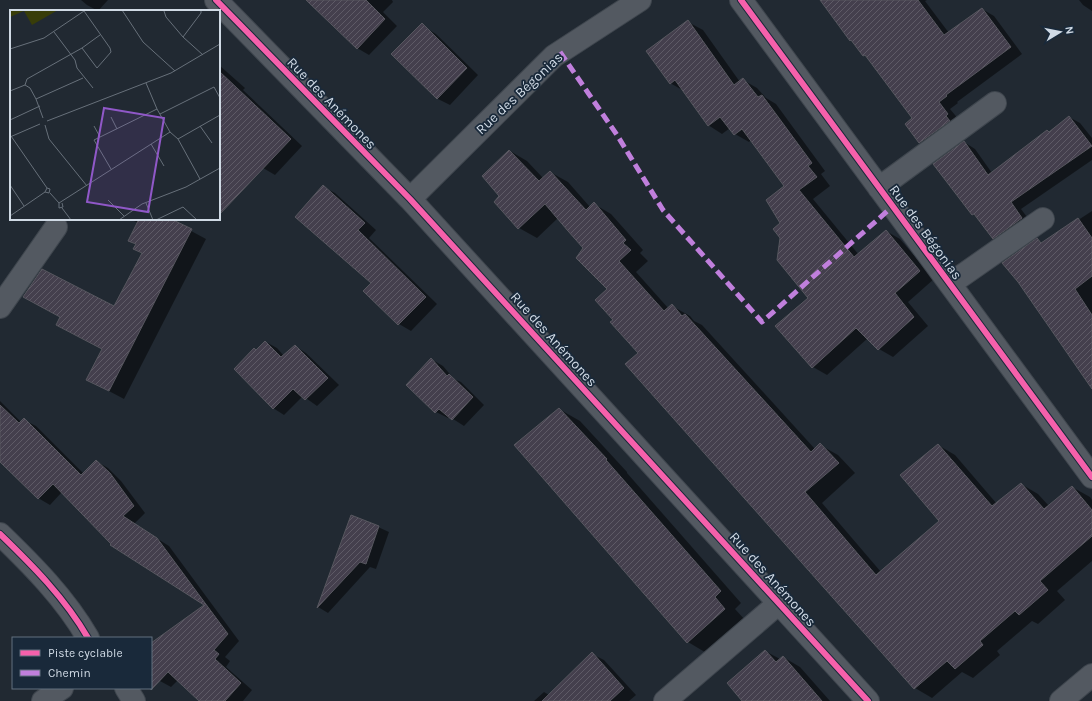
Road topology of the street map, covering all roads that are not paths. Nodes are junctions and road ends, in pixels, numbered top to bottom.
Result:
1 (216, 0) edge
2 (640, 0) edge
3 (750, 3) edge
4 (995, 102) dead end
5 (879, 188) junction
6 (410, 199) junction
7 (1044, 219) dead end
8 (56, 227) dead end
9 (950, 284) junction
10 (0, 307) edge
11 (1092, 477) edge
12 (0, 534) edge
13 (779, 603) junction
14 (87, 637) edge
15 (1092, 675) edge
16 (61, 689) edge
17 (127, 689) edge
18 (43, 701) edge
19 (134, 701) edge
20 (665, 701) edge
21 (868, 701) edge
22 (1060, 701) edge

1 - 6 street, Rue des Anémones
2 - 6 street, Rue des Bégonias
3 - 5 street, Rue des Bégonias
4 - 5 street
5 - 9 street, Rue des Bégonias
6 - 13 street, Rue des Anémones
7 - 9 street
8 - 10 street
9 - 11 street, Rue des Bégonias
12 - 14 street
13 - 20 street
13 - 21 street, Rue des Anémones
15 - 22 street
16 - 18 street
17 - 19 street

